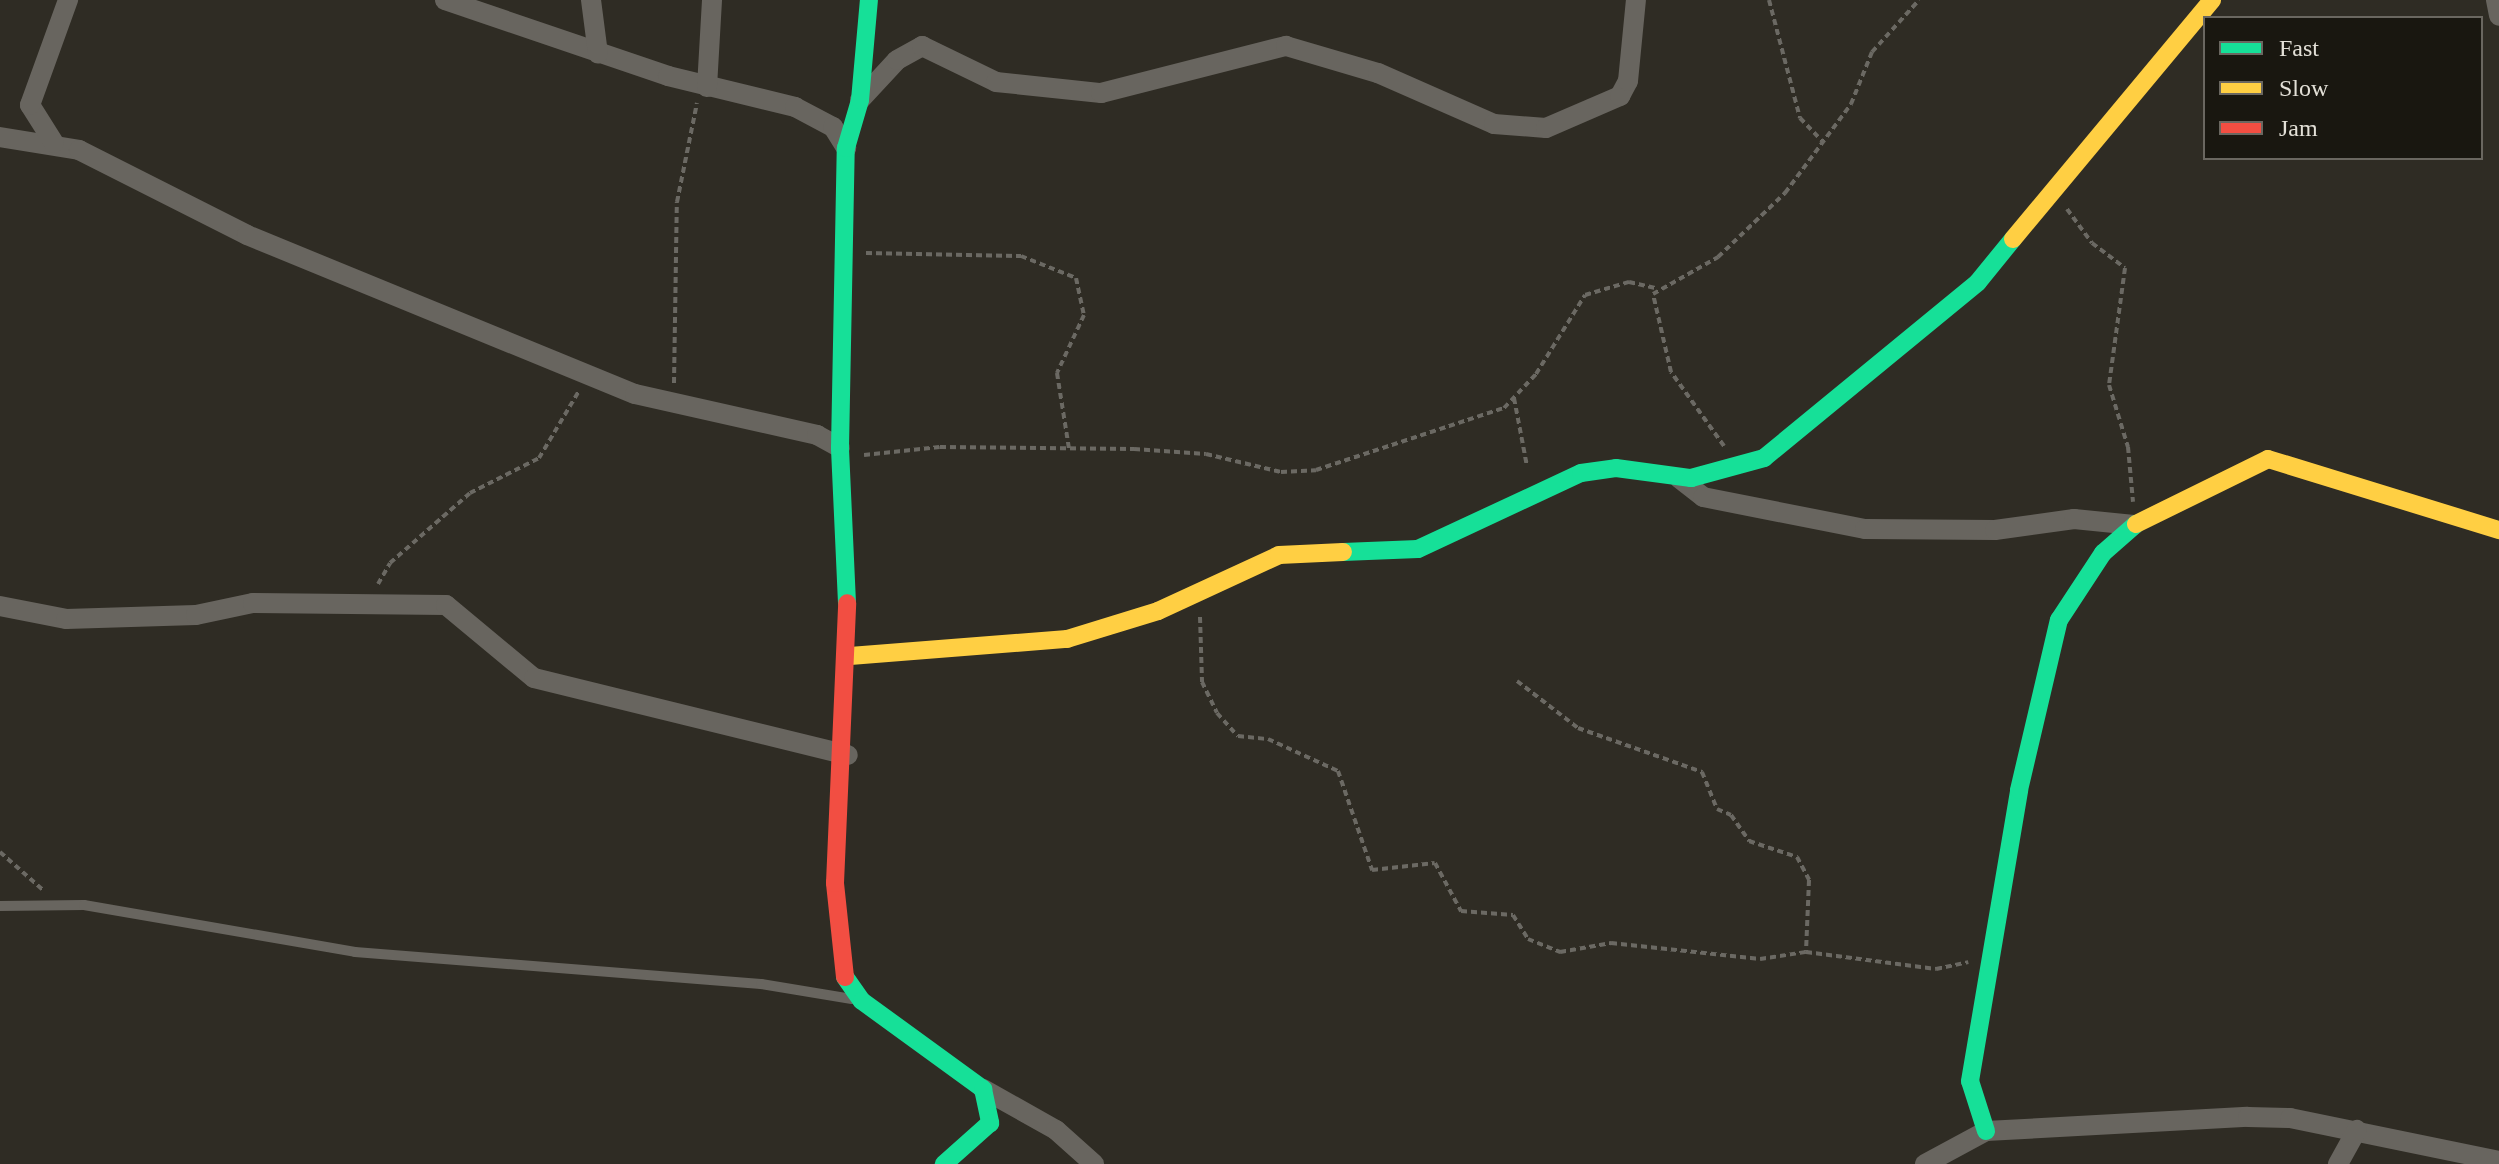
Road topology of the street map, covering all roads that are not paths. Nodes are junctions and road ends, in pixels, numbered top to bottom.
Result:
1 (68, 0) edge
2 (445, 0) edge
3 (591, 0) edge
4 (712, 0) edge
5 (869, 0) edge
6 (1636, 0) edge
7 (2212, 0) edge
8 (2496, 0) edge
9 (2499, 16) edge
10 (598, 54) junction
11 (704, 86) junction
12 (860, 100) junction
13 (0, 137) edge
14 (54, 143) junction
15 (846, 148) junction
16 (840, 448) junction
17 (1679, 478) junction
18 (2140, 522) junction
19 (2499, 530) edge
20 (0, 606) edge
21 (850, 656) junction
22 (848, 755) junction
23 (0, 906) edge
24 (862, 1001) junction
25 (983, 1089) junction
26 (2357, 1130) junction
27 (1986, 1131) junction
28 (2499, 1161) edge
29 (944, 1164) edge
30 (1094, 1164) edge
31 (1925, 1164) edge
32 (2338, 1164) edge

1 - 14 street
2 - 10 street
3 - 10 street
4 - 11 street
5 - 12 street
6 - 12 street
7 - 17 street
8 - 9 street
10 - 11 street
11 - 15 street
12 - 15 street
13 - 14 street
14 - 16 street
15 - 16 street
16 - 21 street
17 - 18 street
17 - 21 street
18 - 19 street
18 - 27 street
20 - 22 street
21 - 22 street
22 - 24 street
23 - 24 lane
24 - 25 street
25 - 29 street
25 - 30 street
26 - 27 street
26 - 28 street
26 - 32 street
27 - 31 street

